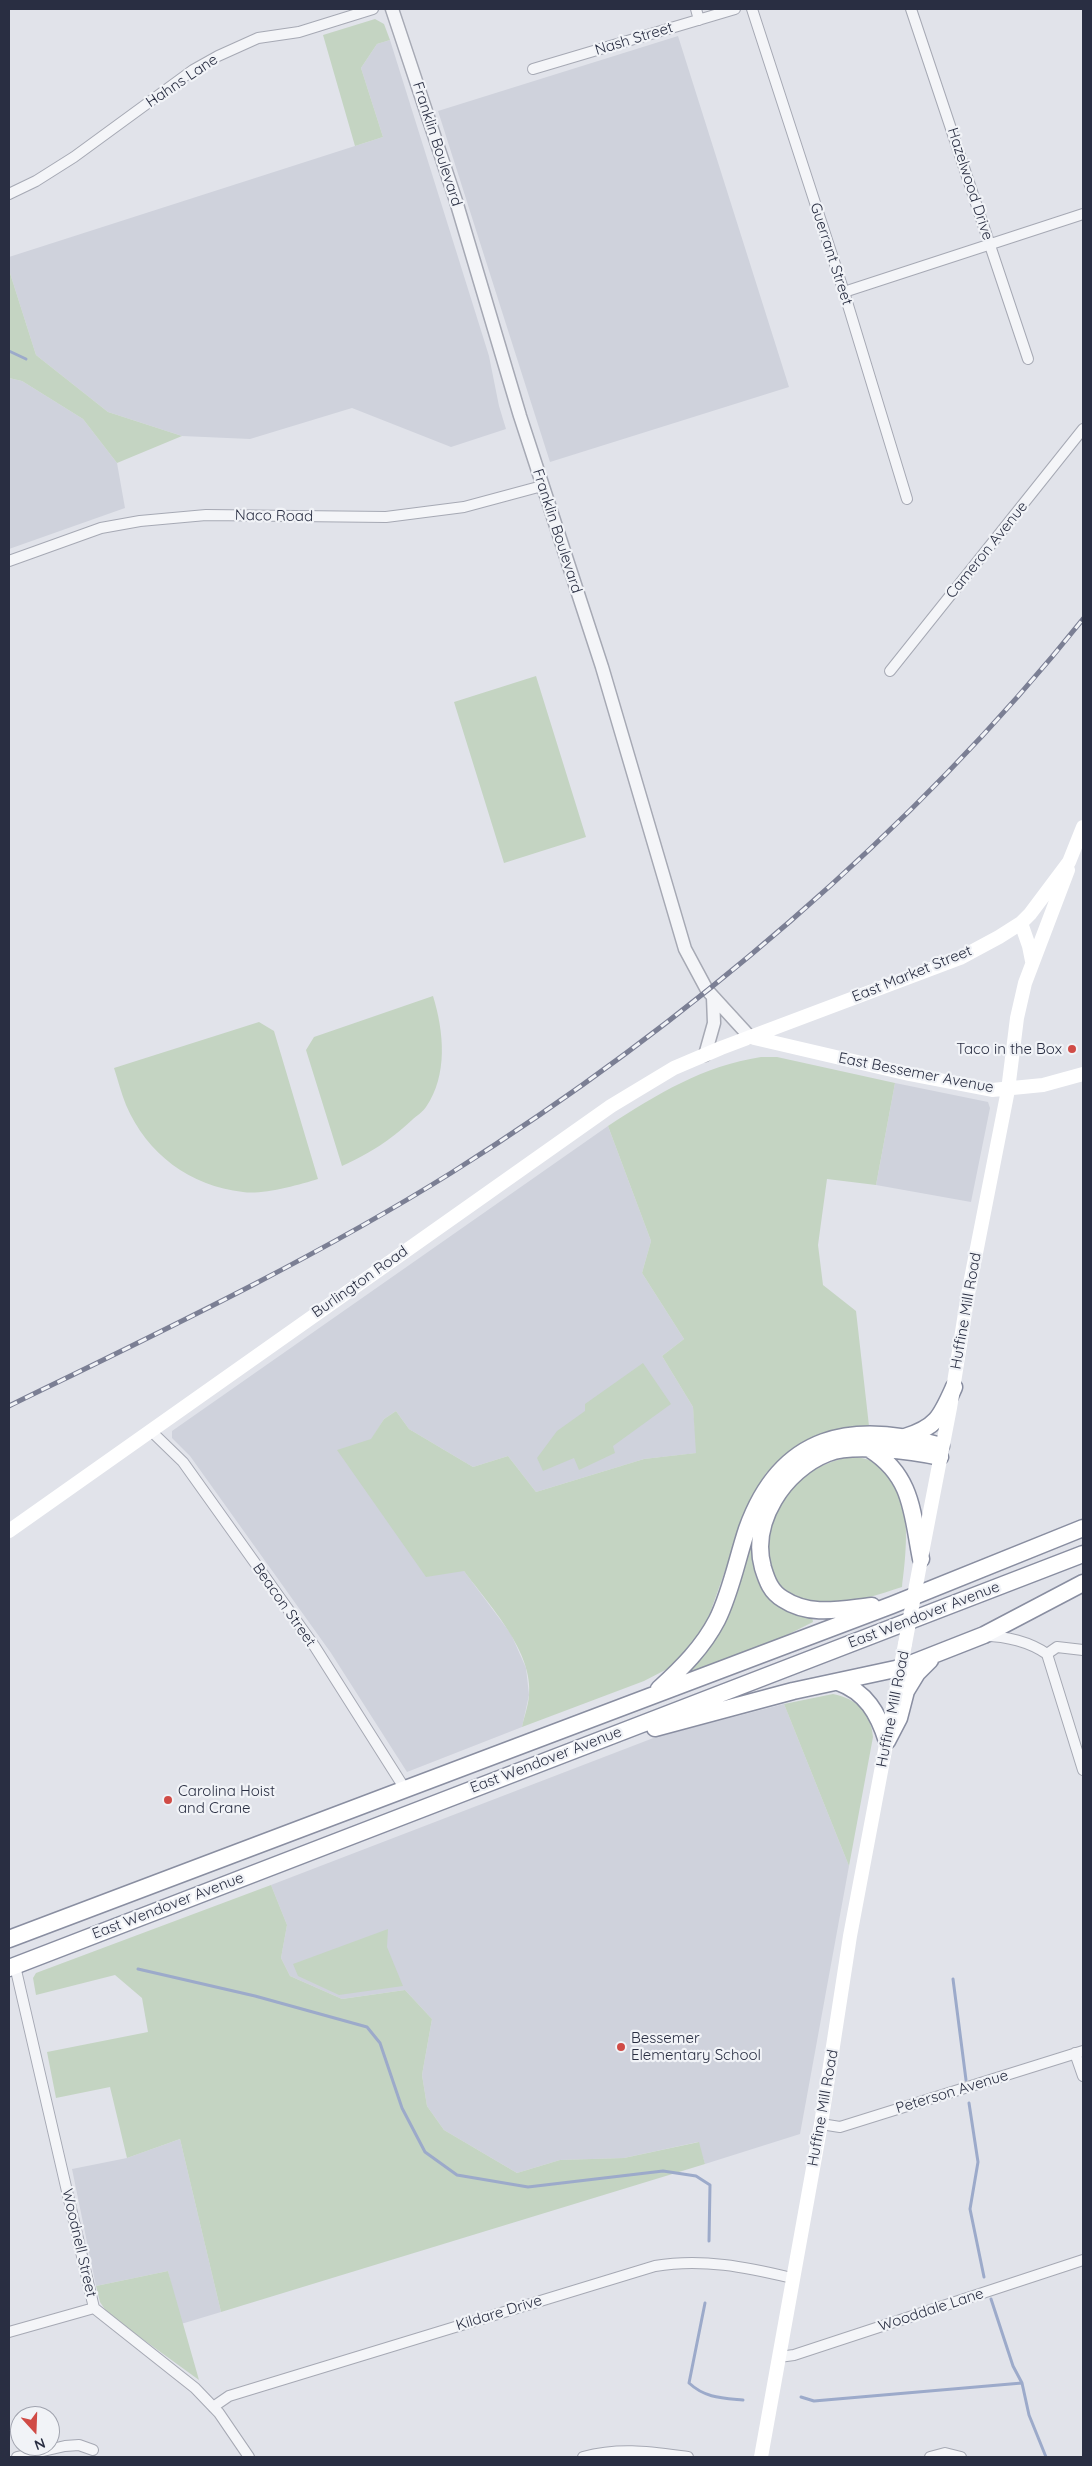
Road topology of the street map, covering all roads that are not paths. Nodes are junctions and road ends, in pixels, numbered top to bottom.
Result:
1 (373, 9) edge
2 (392, 9) edge
3 (696, 9) edge
4 (735, 9) edge
5 (752, 9) edge
6 (911, 9) edge
7 (699, 20) junction
8 (533, 69) dead end
9 (9, 194) edge
10 (1083, 214) edge
11 (990, 245) junction
12 (844, 292) junction
13 (1028, 359) dead end
14 (1083, 429) edge
15 (542, 486) junction
16 (907, 499) dead end
17 (9, 561) edge
18 (890, 671) dead end
19 (1083, 828) edge
20 (1069, 862) junction
21 (1026, 918) junction
22 (1040, 941) junction
23 (1032, 963) junction
24 (713, 998) junction
25 (750, 1037) junction
26 (721, 1048) joint
27 (705, 1055) junction
28 (1083, 1074) edge
29 (1008, 1090) junction
30 (954, 1387) junction
31 (151, 1431) junction
32 (905, 1437) junction
33 (869, 1449) junction
34 (941, 1451) junction
35 (1083, 1528) edge
36 (9, 1531) edge
37 (1083, 1554) edge
38 (921, 1559) junction
39 (1083, 1583) edge
40 (892, 1605) junction
41 (984, 1636) junction
42 (1083, 1650) edge
43 (1047, 1654) junction
44 (933, 1656) junction
45 (900, 1668) junction
46 (838, 1682) junction
47 (652, 1696) junction
48 (887, 1741) junction
49 (579, 1747) junction
50 (1083, 1770) edge
51 (405, 1789) junction
52 (9, 1937) edge
53 (12, 1967) edge
54 (1079, 2052) edge
55 (1083, 2076) edge
56 (821, 2124) junction
57 (1083, 2260) edge
58 (792, 2278) junction
59 (94, 2308) junction
60 (9, 2332) edge
61 (779, 2357) junction
62 (213, 2407) junction
63 (93, 2450) dead end
64 (17, 2457) edge
65 (249, 2457) edge
66 (583, 2457) edge
67 (688, 2457) edge
68 (761, 2457) edge
69 (930, 2457) edge
70 (961, 2457) edge

1 - 9 street, Hahns Lane
2 - 15 street, Franklin Boulevard
3 - 7 street
4 - 7 street, Nash Street
5 - 12 street, Guerrant Street
6 - 11 street, Hazelwood Drive
7 - 8 street, Nash Street
10 - 11 street
11 - 12 street
11 - 13 street, Hazelwood Drive
12 - 16 street, Guerrant Street
14 - 18 street, Cameron Avenue
15 - 17 street, Naco Road
15 - 24 street, Franklin Boulevard
19 - 20 main road, East Market Street
20 - 21 main road, East Market Street
20 - 22 main road, Huffine Mill Road
21 - 22 main road
21 - 23 main road, Huffine Mill Road
21 - 25 main road, East Market Street
22 - 23 main road, Huffine Mill Road
23 - 29 main road, Huffine Mill Road
24 - 25 street, Franklin Boulevard
24 - 27 street
25 - 26 main road, East Market Street
25 - 29 main road, East Bessemer Avenue
26 - 27 main road, Burlington Road
27 - 31 main road, Burlington Road
28 - 29 main road, East Bessemer Avenue
29 - 30 main road, Huffine Mill Road
30 - 32 highway
30 - 34 main road, Huffine Mill Road
31 - 36 main road, Burlington Road
31 - 51 street, Beacon Street
32 - 34 highway
32 - 47 highway
33 - 34 highway
33 - 38 highway
33 - 40 highway
34 - 38 main road, Huffine Mill Road
35 - 40 highway, East Wendover Avenue
37 - 49 highway, East Wendover Avenue
38 - 45 main road, Huffine Mill Road, bridge
39 - 41 highway
40 - 47 highway, East Wendover Avenue
41 - 43 street
41 - 44 highway
42 - 43 street
43 - 50 street
44 - 45 highway
44 - 48 highway
45 - 46 highway
45 - 48 main road, Huffine Mill Road
46 - 48 highway
46 - 49 highway
47 - 51 highway, East Wendover Avenue
48 - 56 main road, Huffine Mill Road
49 - 53 highway, East Wendover Avenue
51 - 52 highway, East Wendover Avenue
53 - 59 street, Woodnell Street
54 - 55 street
54 - 56 street, Peterson Avenue
56 - 58 main road, Huffine Mill Road
57 - 61 street, Wooddale Lane
58 - 61 main road, Huffine Mill Road
58 - 62 street, Kildare Drive
59 - 60 street
59 - 62 street, Woodnell Street
61 - 68 main road, Huffine Mill Road
62 - 65 street, Woodnell Street
63 - 64 street
66 - 67 street
69 - 70 street

